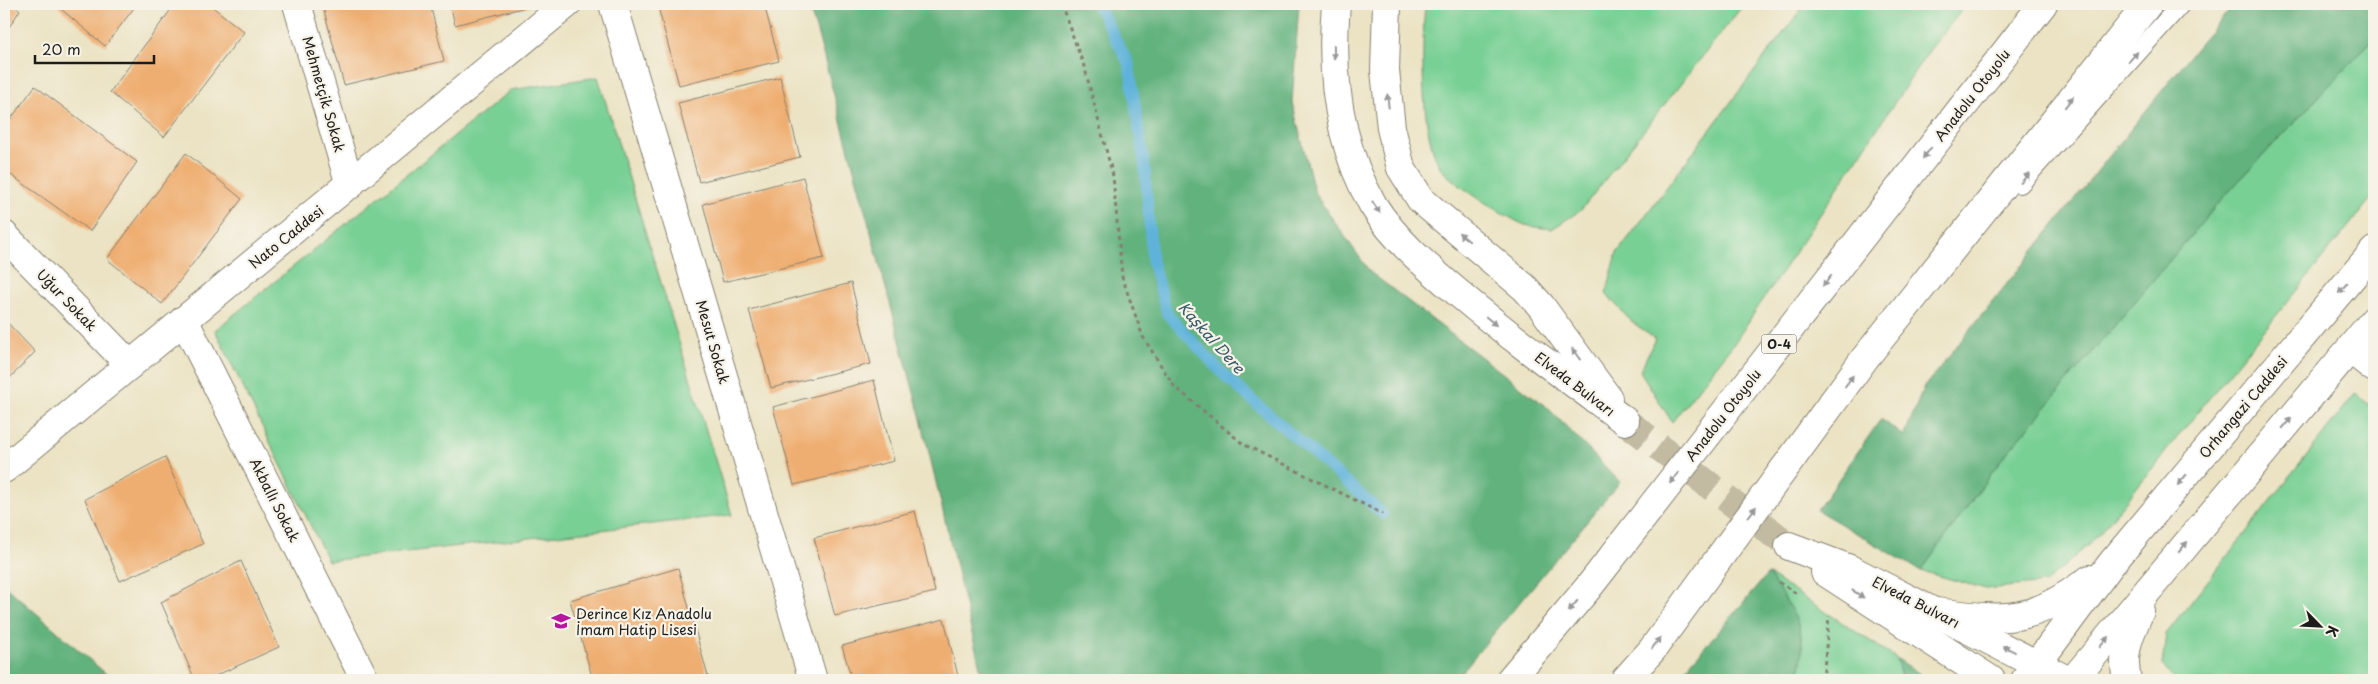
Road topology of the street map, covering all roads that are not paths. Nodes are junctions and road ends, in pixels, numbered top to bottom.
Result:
1 (297, 4) edge
2 (568, 4) edge
3 (613, 4) edge
4 (1336, 4) edge
5 (1387, 4) edge
6 (2043, 4) edge
7 (2148, 4) edge
8 (2180, 4) edge
9 (350, 185) junction
10 (4, 235) edge
11 (2374, 251) edge
12 (184, 320) junction
13 (2374, 320) edge
14 (2350, 349) junction
15 (1865, 358) junction
16 (130, 365) junction
17 (2374, 368) edge
18 (4, 469) edge
19 (2111, 564) junction
20 (2151, 585) junction
21 (1936, 612) junction
22 (2031, 672) edge
23 (365, 680) edge
24 (813, 680) edge
25 (1510, 680) edge
26 (1625, 680) edge
27 (1991, 680) edge
28 (2068, 680) edge
29 (2073, 680) edge
30 (2127, 680) edge

1 - 9 main road, Mehmetçik Sokak
2 - 9 main road, Nato Caddesi
3 - 24 main road, Mesut Sokak
4 -> 5 main road, Elveda Bulvarı
6 -> 25 main road, Anadolu Otoyolu / O-4
15 -> 7 main road
15 -> 8 lane
9 - 12 main road, Nato Caddesi
10 - 16 main road, Uğur Sokak
11 -> 19 main road, Orhangazi Caddesi
12 - 16 main road, Nato Caddesi
12 - 23 main road, Akballı Sokak
13 - 14 main road
14 - 17 main road
20 -> 14 main road
26 -> 15 main road
16 - 18 main road, Nato Caddesi
19 - 21 main road, Orhangazi Caddesi
19 - 22 main road, Orhangazi Caddesi
29 -> 20 main road
20 - 30 main road
22 -> 21 main road, Elveda Bulvarı
21 -> 27 main road, Elveda Bulvarı
22 - 28 main road, Elveda Bulvarı

